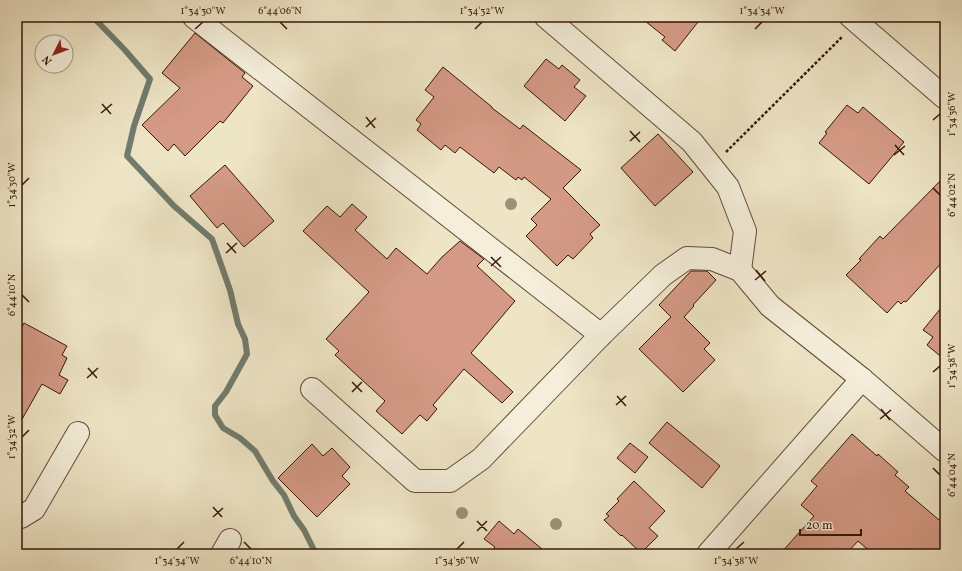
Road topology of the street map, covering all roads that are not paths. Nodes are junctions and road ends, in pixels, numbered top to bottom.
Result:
1 (194, 17) edge
2 (546, 17) edge
3 (854, 20) edge
4 (945, 98) edge
5 (740, 270) junction
6 (601, 335) junction
7 (862, 379) junction
8 (312, 389) dead end
9 (78, 433) dead end
10 (945, 451) edge
11 (17, 516) edge
12 (708, 554) edge

1 - 6 street
2 - 5 street
3 - 4 street
5 - 6 street
5 - 7 street
6 - 8 street
7 - 10 street
7 - 12 street
9 - 11 street

